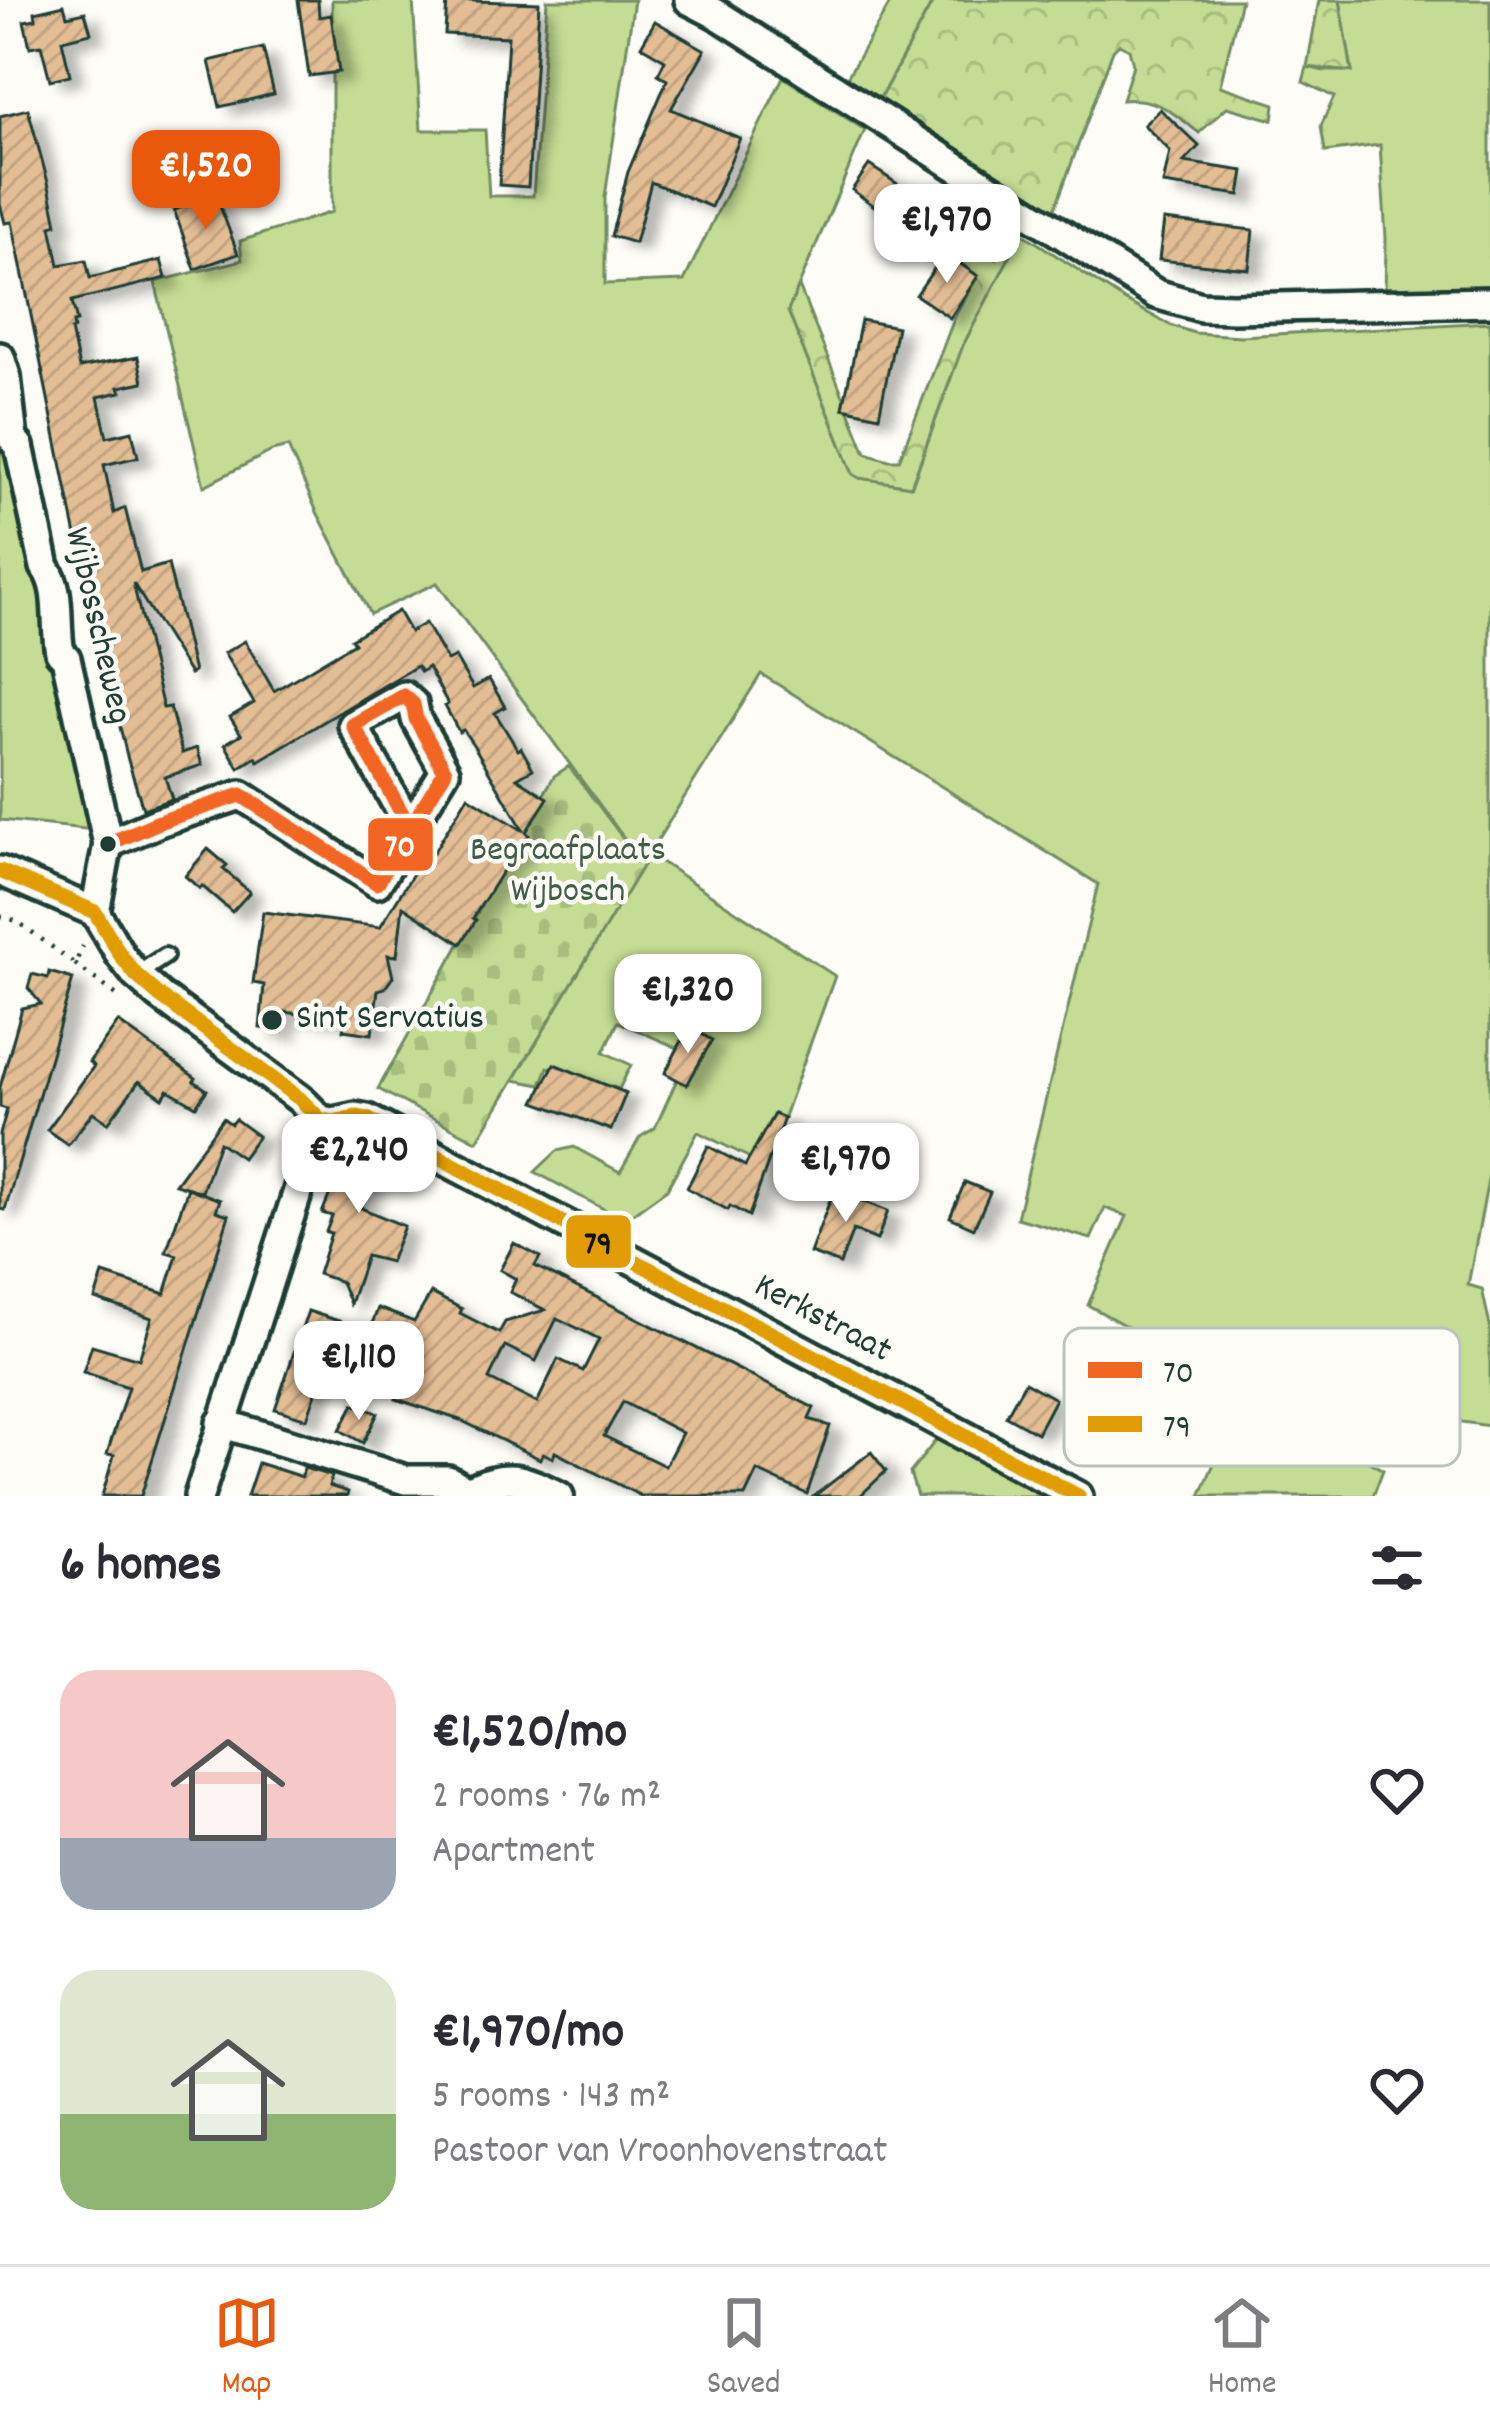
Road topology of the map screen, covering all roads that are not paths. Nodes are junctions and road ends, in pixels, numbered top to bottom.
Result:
1 (689, 0) edge
2 (1490, 302) edge
3 (0, 357) edge
4 (410, 828) dead end
5 (108, 844) junction
6 (0, 871) edge
7 (95, 912) junction
8 (165, 956) dead end
9 (136, 975) junction
10 (321, 1120) junction
11 (221, 1423) junction
12 (468, 1494) edge
13 (199, 1496) edge
14 (559, 1496) edge
15 (1078, 1496) edge

1 - 2 street
3 - 5 street, Wijbosscheweg
4 - 5 street
5 - 7 street, Wijbosscheweg
6 - 7 street
7 - 9 street
8 - 9 lane
9 - 10 street
10 - 11 street
10 - 15 street, Kerkstraat
11 - 12 street
11 - 13 street
12 - 14 street

